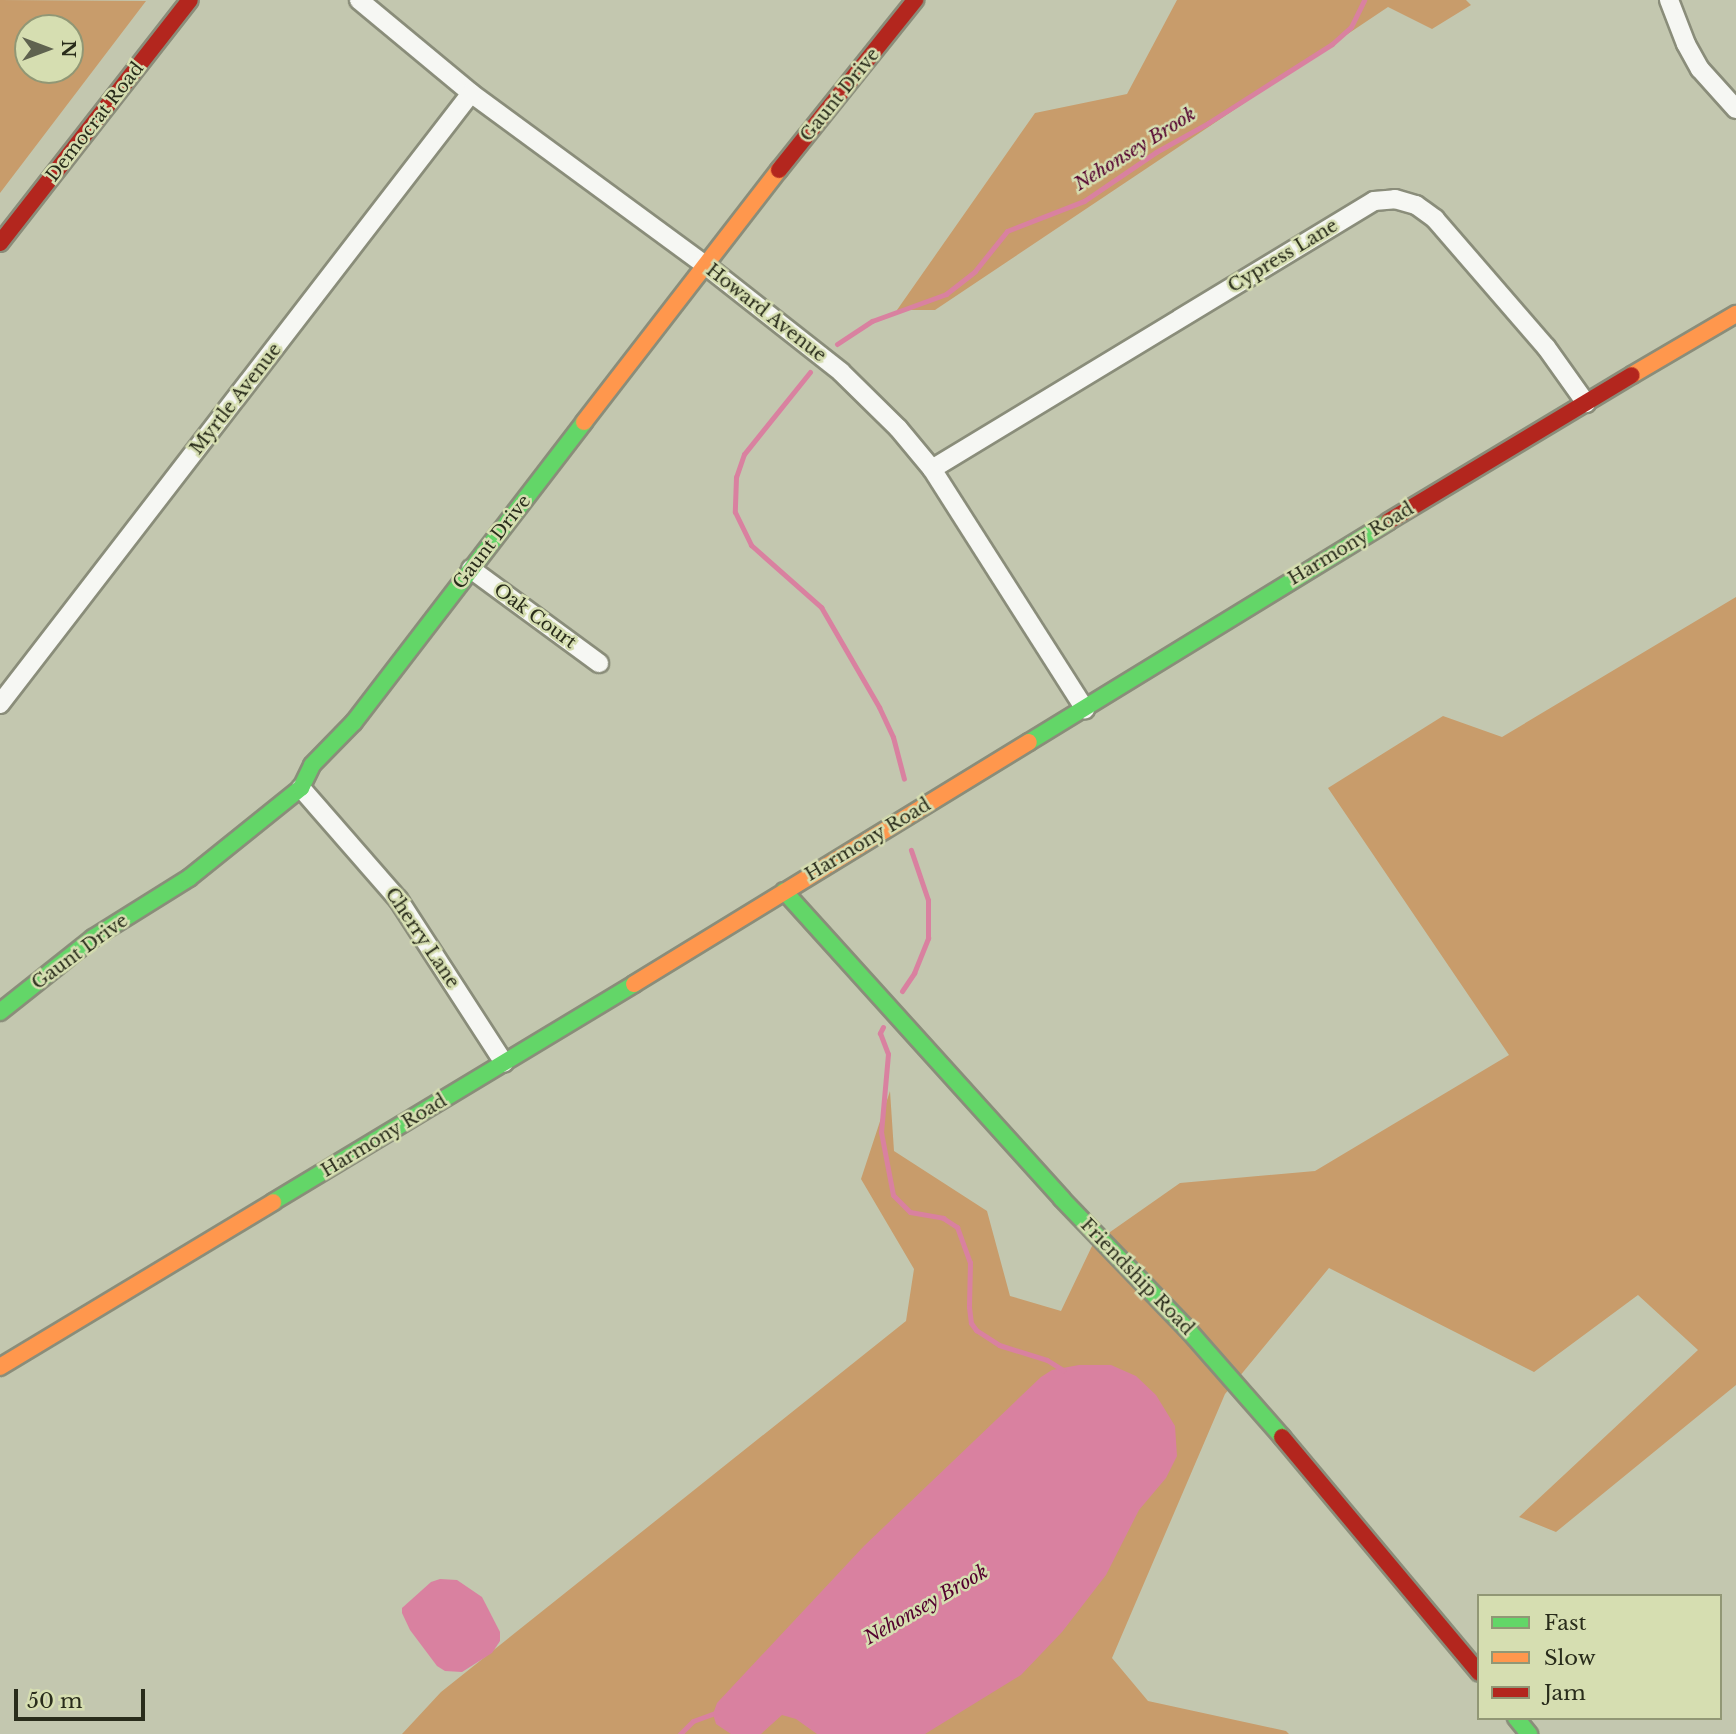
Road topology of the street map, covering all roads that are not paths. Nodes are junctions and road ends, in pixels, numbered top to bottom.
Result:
1 (190, 0) edge
2 (359, 0) edge
3 (915, 0) edge
4 (1669, 0) edge
5 (471, 93) junction
6 (1736, 109) edge
7 (0, 243) edge
8 (704, 264) junction
9 (1736, 314) edge
10 (1586, 403) junction
11 (932, 469) junction
12 (471, 569) junction
13 (599, 663) dead end
14 (0, 704) edge
15 (1085, 709) junction
16 (301, 788) junction
17 (784, 891) junction
18 (0, 1013) edge
19 (504, 1063) junction
20 (1, 1365) edge
21 (1477, 1671) edge
22 (1518, 1720) edge
23 (1529, 1734) edge

1 - 7 street, Democrat Road
2 - 5 street, Howard Avenue
3 - 8 street, Gaunt Drive
4 - 6 street
5 - 8 street, Howard Avenue
5 - 14 street, Myrtle Avenue
8 - 11 street, Howard Avenue
8 - 12 street, Gaunt Drive
9 - 10 street, Harmony Road
10 - 11 street, Cypress Lane
10 - 15 street, Harmony Road
11 - 15 street, Howard Avenue
12 - 13 street, Oak Court
12 - 16 street, Gaunt Drive
15 - 17 street, Harmony Road
16 - 18 street, Gaunt Drive
16 - 19 street, Cherry Lane
17 - 19 street, Harmony Road
17 - 21 street, Friendship Road
19 - 20 street, Harmony Road
22 - 23 street

